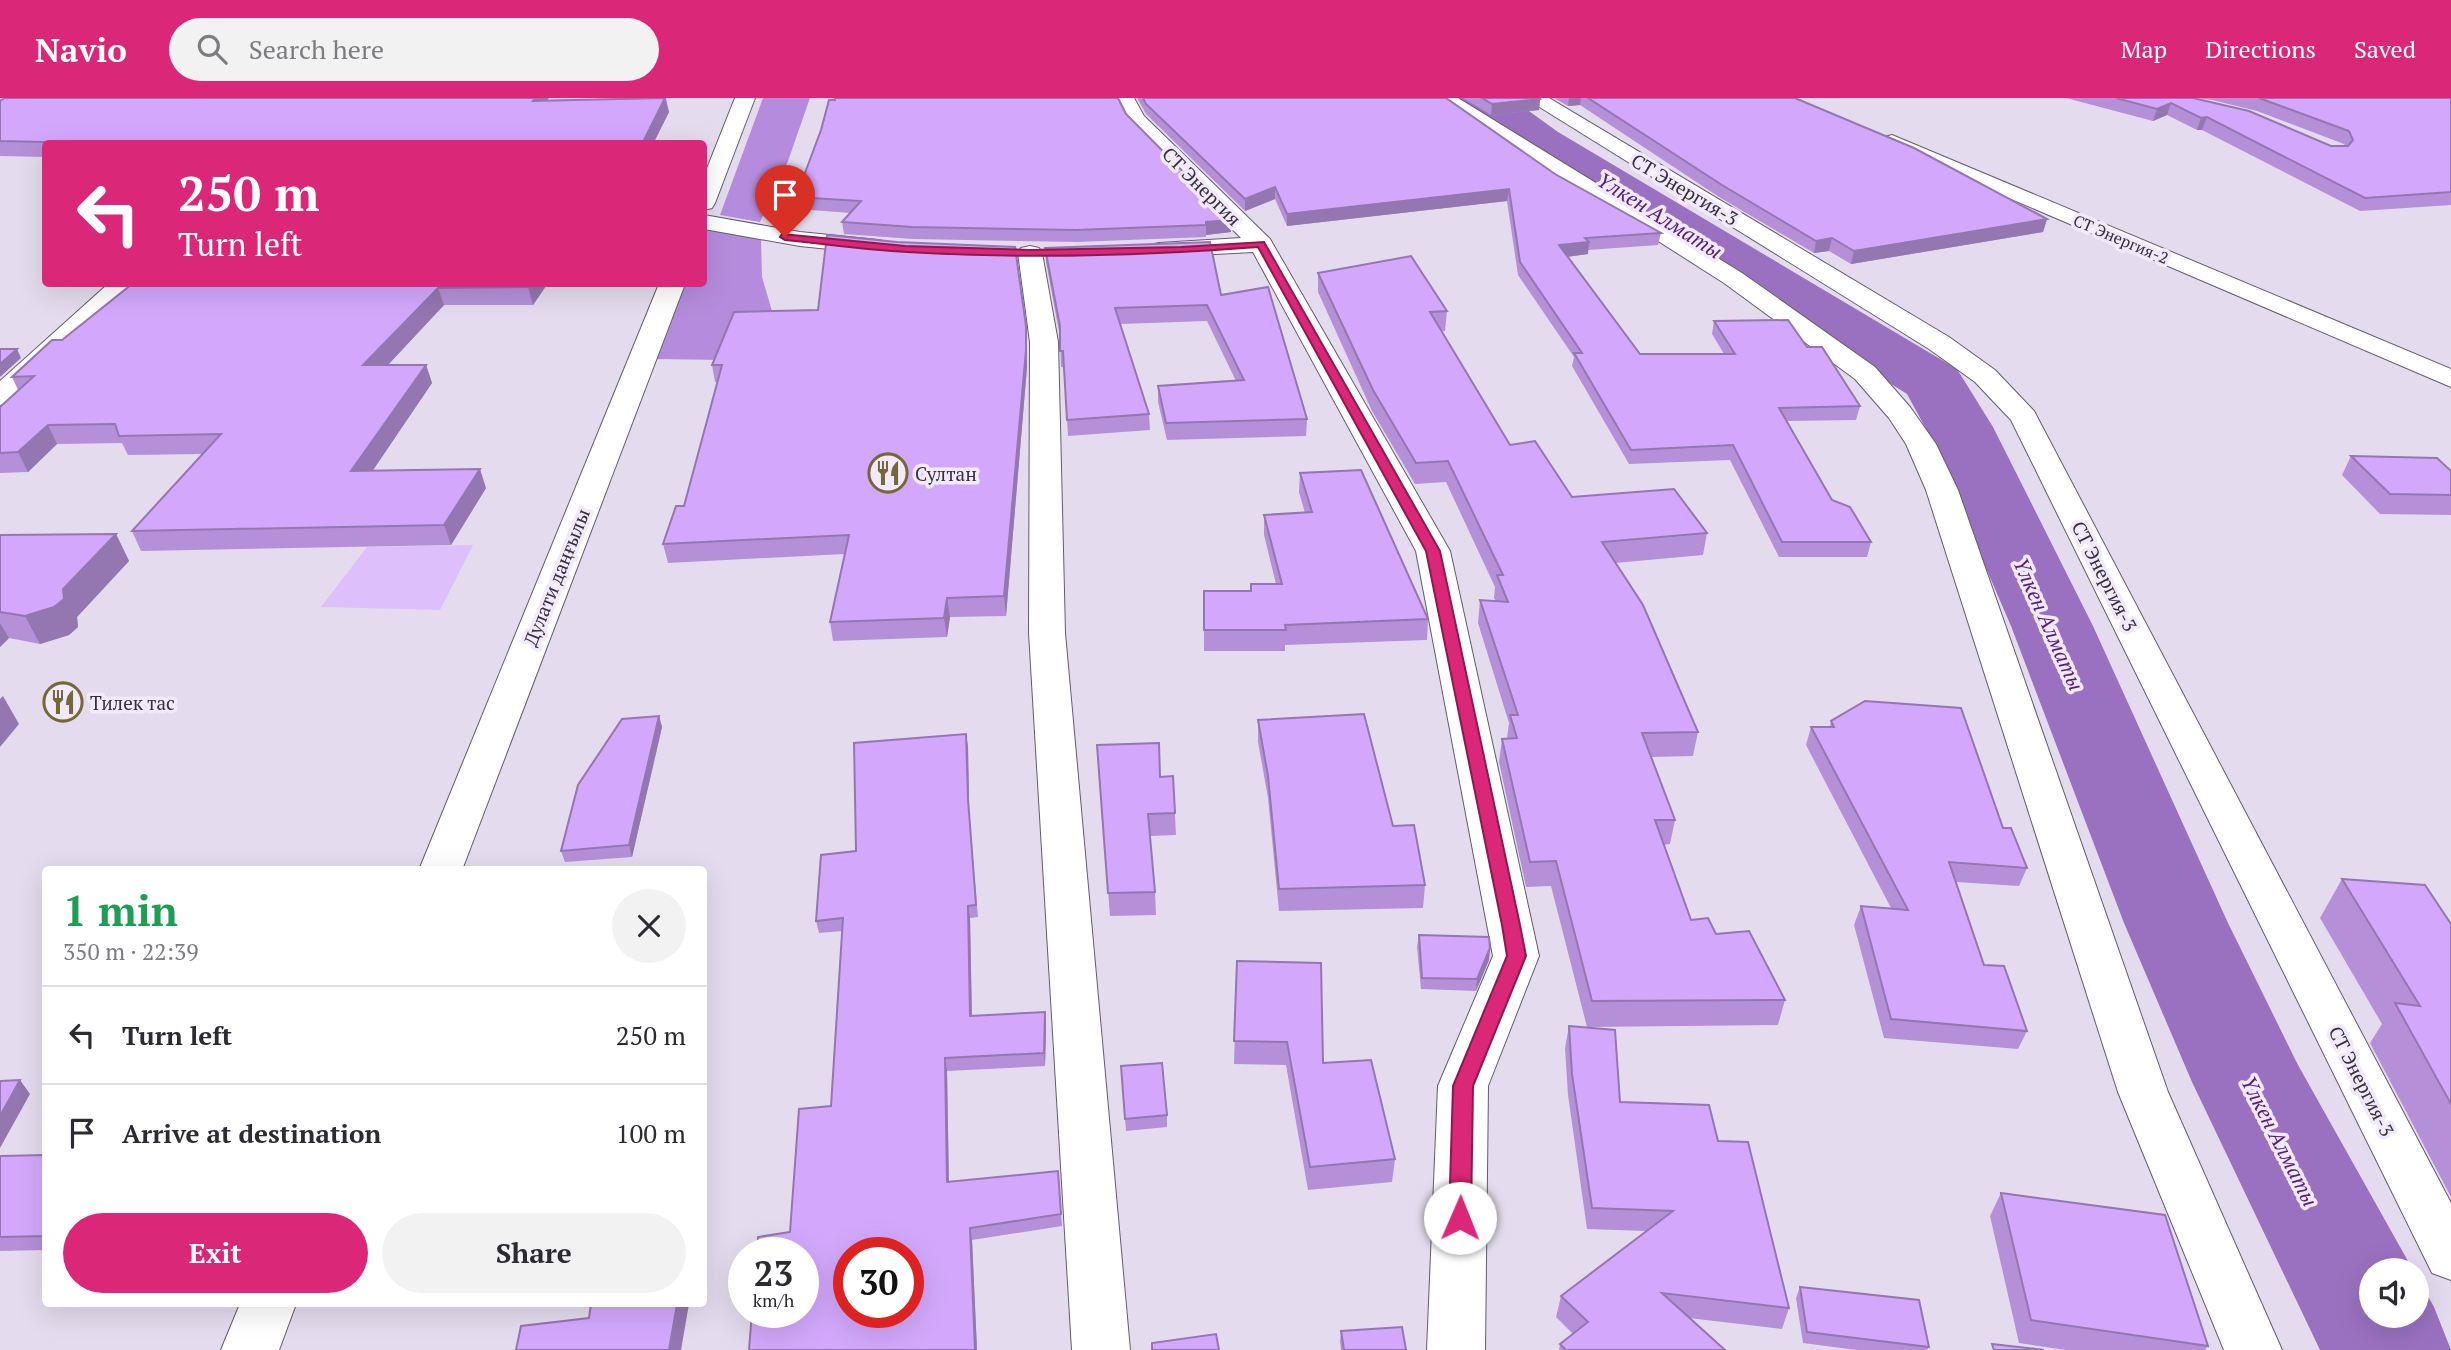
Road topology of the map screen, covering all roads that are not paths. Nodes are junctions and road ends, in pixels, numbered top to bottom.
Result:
1 (745, 98) edge
2 (1124, 98) edge
3 (1444, 98) edge
4 (1535, 98) edge
5 (1866, 130) edge
6 (707, 195) edge
7 (707, 223) edge
8 (1261, 244) junction
9 (905, 249) edge
10 (1141, 250) edge
11 (1027, 252) dead end
12 (119, 287) edge
13 (671, 287) edge
14 (2451, 379) edge
15 (0, 396) edge
16 (442, 866) edge
17 (2451, 1256) edge
18 (267, 1307) edge
19 (250, 1350) edge
20 (1101, 1350) edge
21 (1457, 1350) edge
22 (2253, 1350) edge

1 - 6 street
2 - 8 street, СТ Энергия
3 - 22 street
4 - 17 street, СТ Энергия-3
5 - 14 street, СТ Энергия-2
7 - 9 street
8 - 10 street
8 - 21 street, СТ Энергия
11 - 20 street
12 - 15 street
13 - 16 street, Дулати даңғылы
18 - 19 street

